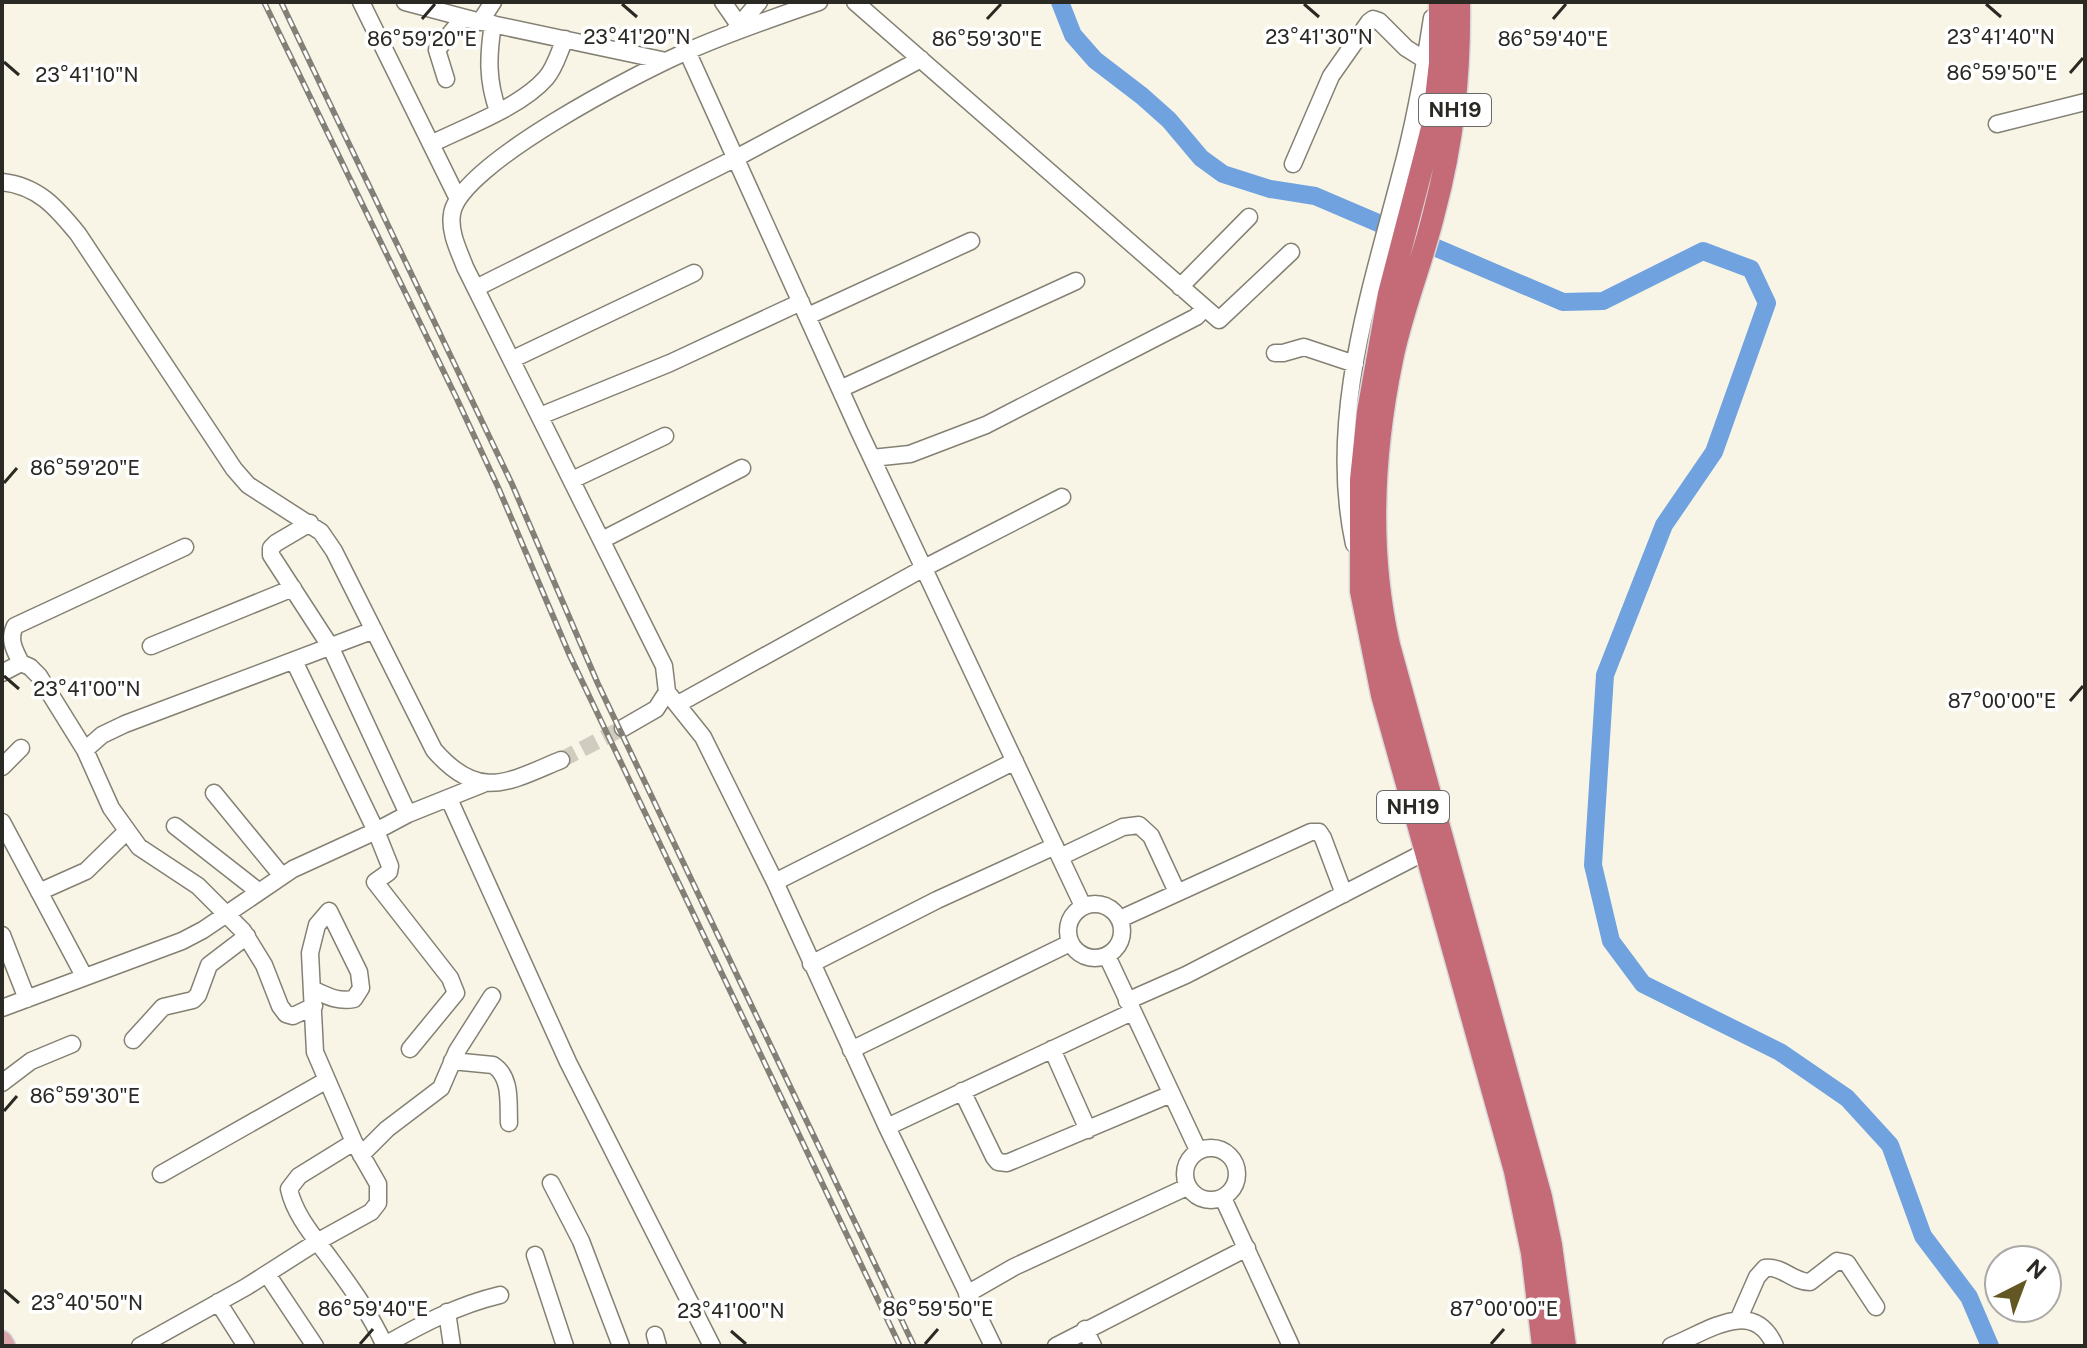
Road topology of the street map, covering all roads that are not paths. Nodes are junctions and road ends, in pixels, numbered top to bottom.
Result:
1 (361, 2) edge
2 (405, 2) edge
3 (493, 2) edge
4 (723, 2) edge
5 (759, 2) edge
6 (819, 2) edge
7 (855, 2) edge
8 (1437, 2) edge
9 (1459, 2) edge
10 (463, 18) junction
11 (487, 23) junction
12 (736, 29) junction
13 (565, 39) junction
14 (687, 51) junction
15 (921, 59) junction
16 (1425, 60) junction
17 (666, 61) junction
18 (446, 79) dead end
19 (2085, 102) edge
20 (498, 111) junction
21 (1997, 124) dead end
22 (431, 144) junction
23 (734, 159) junction
24 (1293, 164) dead end
25 (2, 182) edge
26 (458, 199) junction
27 (1402, 206) junction
28 (1249, 217) dead end
29 (971, 241) dead end
30 (1291, 252) dead end
31 (1398, 260) junction
32 (694, 273) dead end
33 (1076, 281) dead end
34 (1180, 287) junction
35 (476, 288) junction
36 (804, 309) junction
37 (1204, 309) junction
38 (1275, 353) dead end
39 (513, 359) junction
40 (1355, 364) junction
41 (840, 389) junction
42 (540, 416) junction
43 (665, 436) dead end
44 (872, 458) junction
45 (742, 468) dead end
46 (572, 480) junction
47 (1062, 497) dead end
48 (310, 523) junction
49 (602, 540) junction
50 (185, 547) dead end
51 (924, 568) junction
52 (1360, 573) junction
53 (293, 588) junction
54 (374, 630) junction
55 (151, 646) dead end
56 (330, 646) junction
57 (294, 661) junction
58 (21, 663) junction
59 (2, 673) edge
60 (673, 698) junction
61 (623, 728) tunnel mouth
62 (21, 748) dead end
63 (85, 750) junction
64 (561, 760) tunnel mouth
65 (1015, 761) junction
66 (2, 767) edge
67 (483, 784) junction
68 (214, 793) dead end
69 (449, 799) junction
70 (408, 814) junction
71 (2, 822) edge
72 (175, 826) dead end
73 (127, 831) junction
74 (376, 831) junction
75 (1057, 852) junction
76 (1425, 852) junction
77 (282, 876) junction
78 (775, 882) junction
79 (258, 891) junction
80 (39, 892) junction
81 (1177, 892) junction
82 (1344, 894) junction
83 (1083, 906) junction
84 (224, 914) junction
85 (1120, 919) junction
86 (2, 935) edge
87 (247, 936) junction
88 (1070, 943) junction
89 (1107, 956) junction
90 (811, 964) junction
91 (84, 976) junction
92 (492, 996) dead end
93 (313, 997) junction
94 (27, 999) junction
95 (1130, 1007) junction
96 (2, 1008) edge
97 (133, 1040) dead end
98 (72, 1044) dead end
99 (410, 1049) dead end
100 (1052, 1049) junction
101 (851, 1050) junction
102 (452, 1061) junction
103 (327, 1080) junction
104 (2, 1083) edge
105 (962, 1091) junction
106 (1171, 1094) junction
107 (509, 1123) dead end
108 (887, 1127) junction
109 (1088, 1130) junction
110 (358, 1148) junction
111 (1198, 1150) junction
112 (161, 1174) dead end
113 (551, 1183) dead end
114 (1187, 1187) junction
115 (1223, 1198) junction
116 (315, 1243) junction
117 (1247, 1248) junction
118 (535, 1255) dead end
119 (267, 1274) junction
120 (967, 1294) junction
121 (500, 1295) dead end
122 (218, 1302) junction
123 (1876, 1307) dead end
124 (447, 1312) junction
125 (1739, 1318) junction
126 (1085, 1329) junction
127 (385, 1345) edge
128 (1288, 1345) edge
129 (140, 1346) edge
130 (246, 1346) edge
131 (315, 1346) edge
132 (452, 1346) edge
133 (565, 1346) edge
134 (621, 1346) edge
135 (712, 1346) edge
136 (993, 1346) edge
137 (1056, 1346) edge
138 (1093, 1346) edge
139 (1543, 1346) edge
140 (1565, 1346) edge
141 (1671, 1346) edge
142 (1775, 1346) edge

1 - 22 street
2 - 10 street
3 - 11 street
4 - 12 street
5 - 12 street
6 - 12 street
7 - 15 street
8 - 16 street
8 - 27 highway, NH19
9 - 31 highway, NH19
10 - 11 street
10 - 18 street
11 - 13 street
11 - 20 street
12 - 14 street
13 - 17 street
13 - 20 street
14 - 17 street
14 - 23 street
15 - 23 street
15 - 34 street
16 - 24 street
16 - 27 street
17 - 26 street
19 - 21 street
20 - 22 street
22 - 26 street
23 - 35 street
23 - 36 street
25 - 48 street
26 - 35 street
27 - 31 highway, NH19
28 - 34 street
29 - 36 street
30 - 37 street
31 - 40 street
31 - 52 highway, NH19
31 - 140 highway, NH19
32 - 39 street
33 - 41 street
34 - 37 street
35 - 39 street
36 - 41 street
36 - 42 street
37 - 44 street
38 - 40 street
39 - 42 street
40 - 52 street
41 - 44 street
42 - 46 street
43 - 46 street
44 - 51 street
45 - 49 street
46 - 49 street
47 - 51 street
48 - 53 street
48 - 54 street
49 - 60 street
50 - 58 street
51 - 60 street
51 - 65 street
52 - 76 highway, NH19
53 - 55 street
53 - 56 street
54 - 56 street
54 - 67 street
56 - 57 street
56 - 70 street
57 - 63 street
57 - 74 street
58 - 59 street
58 - 63 street
60 - 61 street
60 - 78 street
62 - 66 street
63 - 73 street
64 - 67 street
65 - 75 street
65 - 78 street
67 - 69 street
68 - 77 street
69 - 70 street
69 - 135 street
70 - 74 street
71 - 80 street
72 - 79 street
73 - 80 street
73 - 84 street
74 - 77 street
74 - 99 street
75 - 81 street
75 - 83 street
75 - 90 street
76 - 82 street
76 - 139 highway, NH19
77 - 79 street
78 - 90 street
79 - 84 street
80 - 91 street
81 - 82 street
81 - 85 street
82 - 95 street
83 - 85 street
83 - 88 street
84 - 87 street
84 - 91 street
85 - 89 street
86 - 94 street
87 - 93 street
87 - 97 street
88 - 89 street
88 - 101 street
89 - 95 street
90 - 101 street
91 - 94 street
92 - 102 street
93 - 93 street
93 - 103 street
94 - 96 street
95 - 100 street
95 - 106 street
98 - 104 street
100 - 105 street
100 - 109 street
101 - 108 street
102 - 107 street
102 - 110 street
103 - 110 street
103 - 112 street
105 - 108 street
105 - 109 street
106 - 109 street
106 - 111 street
108 - 120 street
110 - 116 street
110 - 116 street
111 - 114 street
111 - 115 street
113 - 134 street
114 - 115 street
114 - 120 street
115 - 117 street
116 - 119 street
116 - 127 street
117 - 126 street
117 - 128 street
118 - 133 street
119 - 122 street
119 - 131 street
120 - 136 street
121 - 124 street
122 - 129 street
122 - 130 street
123 - 125 street
124 - 127 street
124 - 132 street
125 - 141 street
125 - 142 street
126 - 137 street
126 - 138 street

